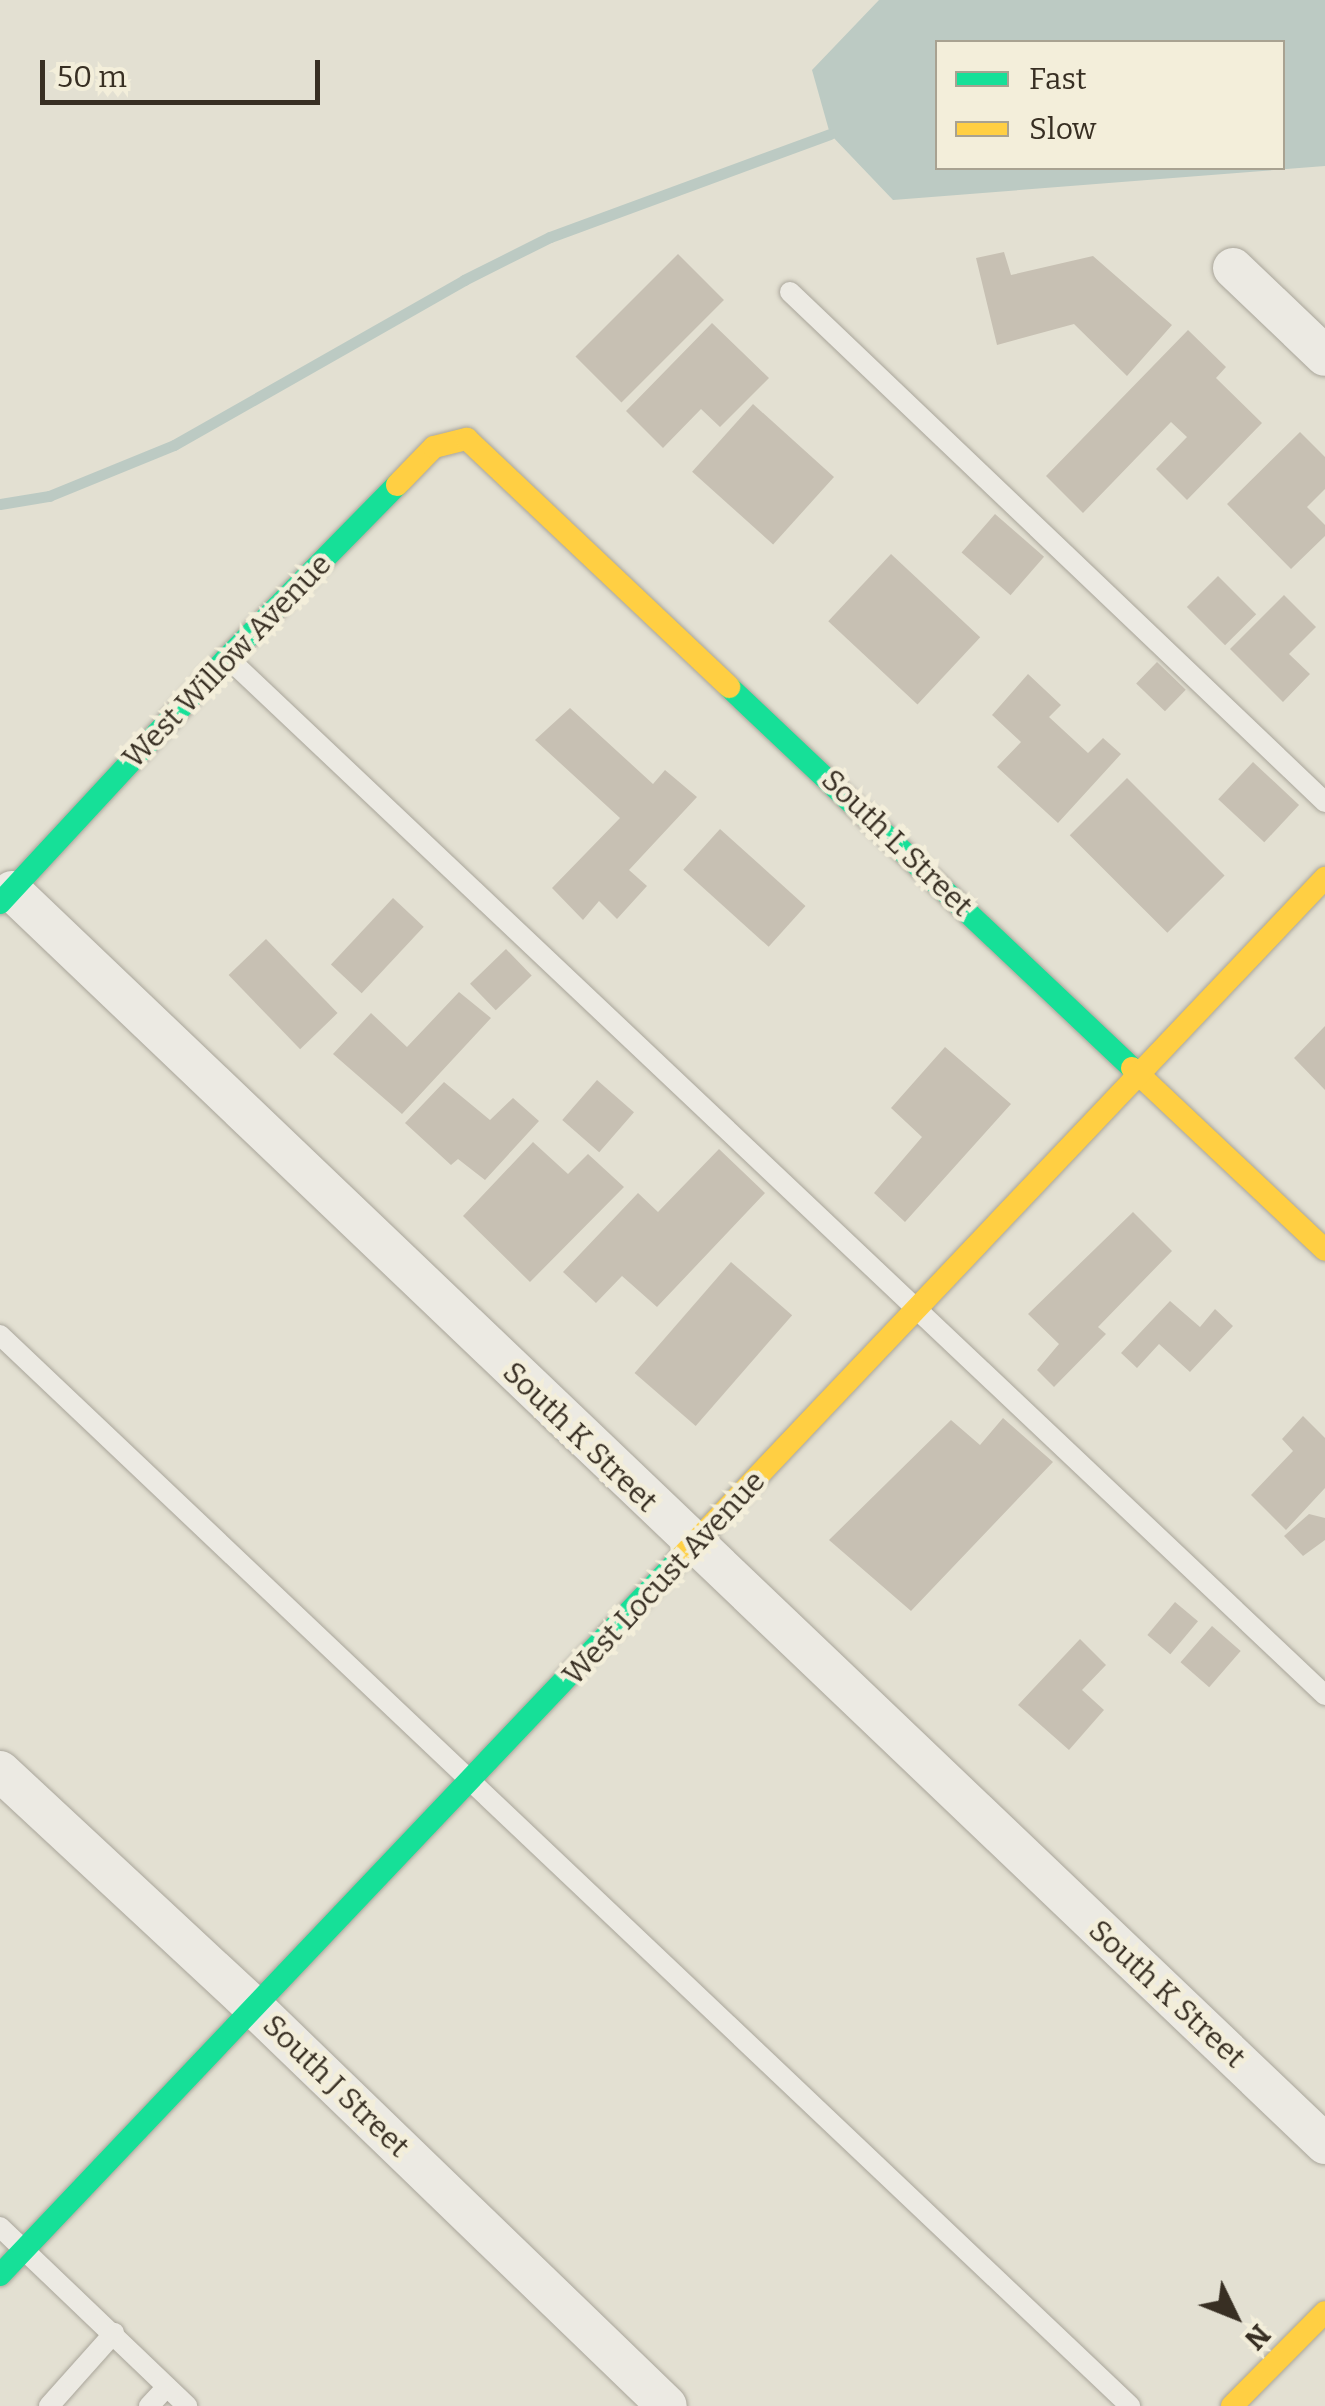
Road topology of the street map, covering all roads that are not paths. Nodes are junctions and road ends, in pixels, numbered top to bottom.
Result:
1 (1232, 268) dead end
2 (790, 292) dead end
3 (1325, 356) edge
4 (466, 439) joint
5 (228, 658) junction
6 (1325, 802) edge
7 (1325, 878) edge
8 (6, 897) edge
9 (1137, 1072) junction
10 (1325, 1250) edge
11 (917, 1311) junction
12 (0, 1335) edge
13 (694, 1546) junction
14 (1325, 1695) edge
15 (0, 1772) edge
16 (470, 1783) junction
17 (256, 2008) junction
18 (1325, 2144) edge
19 (0, 2227) edge
20 (24, 2250) junction
21 (0, 2275) edge
22 (1325, 2312) edge
23 (114, 2333) junction
24 (168, 2387) junction
25 (49, 2406) edge
26 (150, 2406) edge
27 (187, 2406) edge
28 (667, 2406) edge
29 (1130, 2406) edge
30 (1232, 2406) edge

1 - 3 street
2 - 6 lane
4 - 5 street, West Willow Avenue
4 - 9 street, South L Street
5 - 8 street, West Willow Avenue
5 - 11 lane
7 - 9 street, West Locust Avenue
8 - 13 street, South K Street
9 - 10 street, South L Street
9 - 11 street, West Locust Avenue
11 - 13 street, West Locust Avenue
11 - 14 lane
12 - 16 lane
13 - 16 street, West Locust Avenue
13 - 18 street, South K Street
15 - 17 street, South J Street
16 - 17 street, West Locust Avenue
16 - 29 lane
17 - 20 street, West Locust Avenue
17 - 28 street, South J Street
19 - 20 lane
20 - 21 street, West Locust Avenue
20 - 23 lane
22 - 30 street
23 - 24 lane
23 - 25 lane
24 - 26 lane
24 - 27 lane

